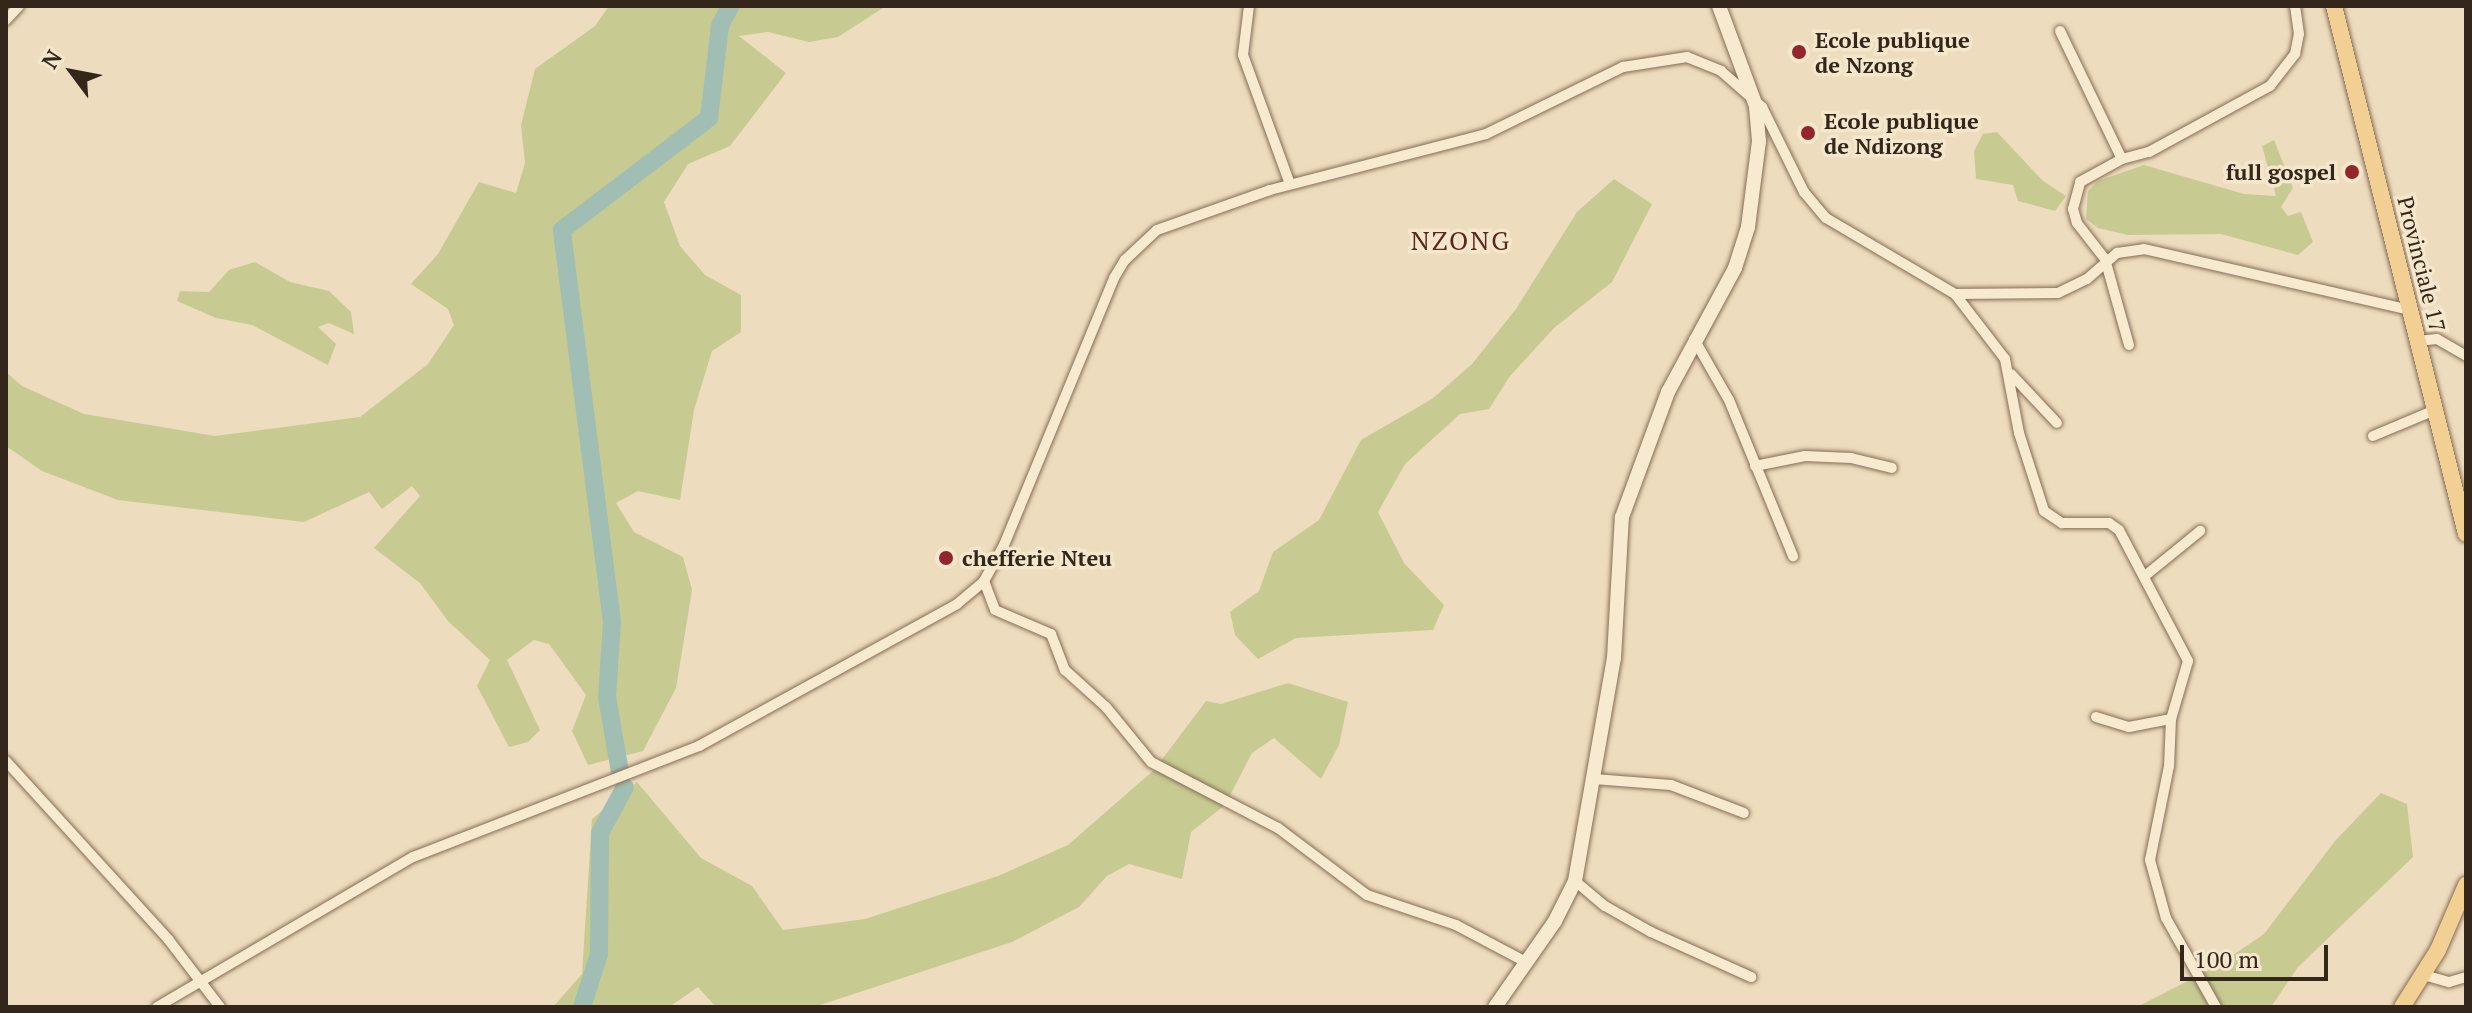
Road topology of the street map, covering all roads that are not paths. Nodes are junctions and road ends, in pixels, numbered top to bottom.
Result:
1 (19, 6) edge
2 (1249, 6) edge
3 (1719, 6) edge
4 (2295, 6) edge
5 (2334, 6) edge
6 (6, 20) edge
7 (2060, 31) dead end
8 (1753, 95) junction
9 (2122, 159) junction
10 (1290, 184) junction
11 (2105, 259) junction
12 (1955, 294) junction
13 (2411, 310) junction
14 (1694, 339) junction
15 (2418, 341) junction
16 (2129, 345) dead end
17 (2466, 356) edge
18 (2011, 374) junction
19 (2435, 410) junction
20 (2057, 423) dead end
21 (2373, 436) dead end
22 (1755, 466) junction
23 (1892, 468) dead end
24 (2200, 531) dead end
25 (2466, 534) edge
26 (1793, 556) dead end
27 (2146, 575) junction
28 (984, 581) junction
29 (2096, 717) dead end
30 (2171, 719) junction
31 (8, 766) edge
32 (1594, 779) junction
33 (1744, 813) dead end
34 (1575, 881) junction
35 (2466, 885) edge
36 (1526, 962) junction
37 (2424, 975) junction
38 (1751, 977) dead end
39 (2466, 977) edge
40 (200, 978) junction
41 (157, 1007) edge
42 (220, 1007) edge
43 (1495, 1007) edge
44 (2216, 1007) edge
45 (2402, 1007) edge

1 - 6 street
2 - 10 street
3 - 8 street
4 - 9 street
5 - 13 main road, Provinciale 17
7 - 9 street
8 - 10 street
8 - 12 street
8 - 14 street
9 - 11 street
10 - 28 street
11 - 12 street
11 - 13 street
11 - 16 street
12 - 18 street
13 - 15 main road, Provinciale 17
14 - 22 street
14 - 32 street
15 - 17 street
15 - 19 main road, Provinciale 17
18 - 20 street
18 - 27 street
19 - 21 street
19 - 25 main road, Provinciale 17
22 - 23 street
22 - 26 street
24 - 27 street
27 - 30 street
28 - 36 street
28 - 40 street
29 - 30 street
30 - 44 street
31 - 40 street
32 - 33 street
32 - 34 street
34 - 36 street
34 - 38 street
35 - 37 main road
36 - 43 street
37 - 39 street
37 - 45 main road
40 - 41 street
40 - 42 street

